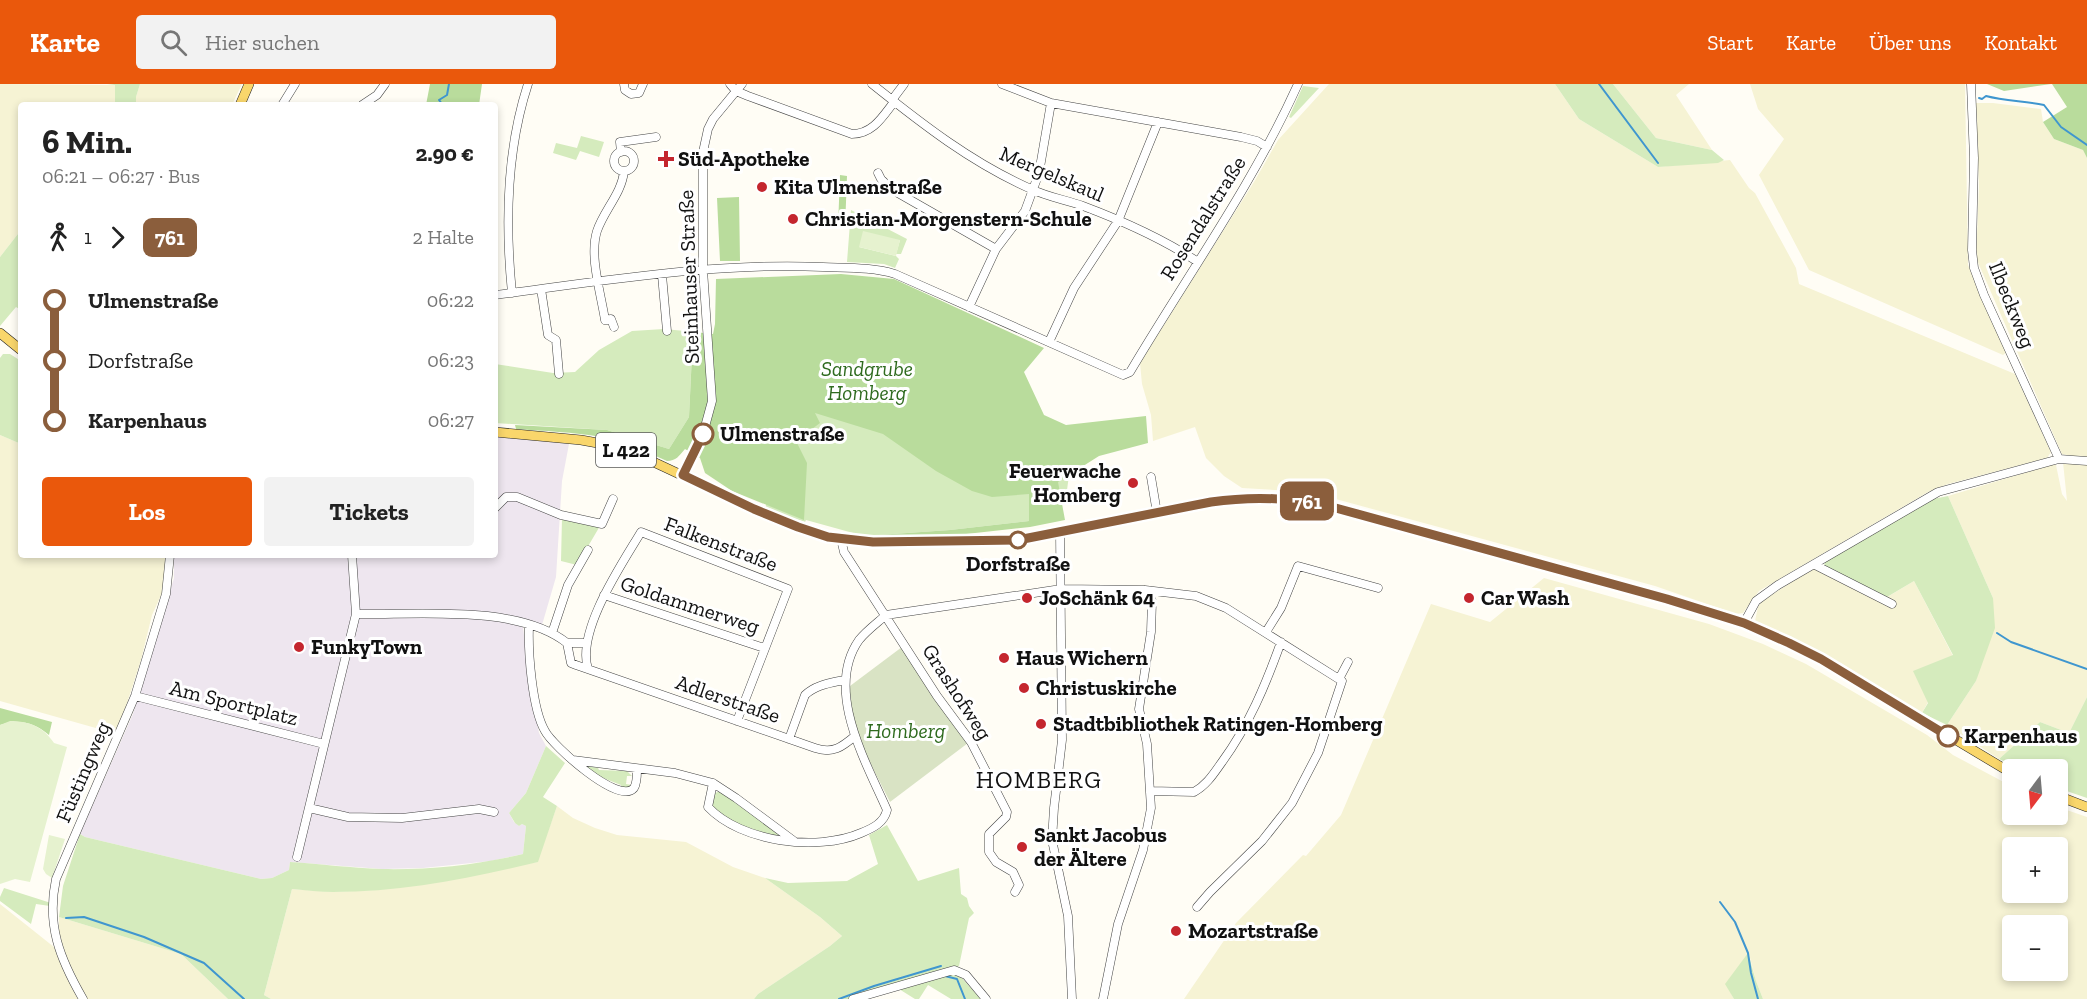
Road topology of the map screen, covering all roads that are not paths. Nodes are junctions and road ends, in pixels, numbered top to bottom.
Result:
1 (249, 84) edge
2 (295, 84) edge
3 (385, 84) edge
4 (528, 84) edge
5 (624, 84) edge
6 (643, 84) edge
7 (742, 84) edge
8 (872, 84) edge
9 (904, 84) edge
10 (1002, 84) edge
11 (1298, 84) edge
12 (1971, 84) edge
13 (733, 87) edge
14 (893, 101) junction
15 (241, 102) edge
16 (284, 102) edge
17 (366, 102) edge
18 (1051, 103) junction
19 (1158, 122) junction
20 (656, 137) dead end
21 (1267, 147) junction
22 (621, 152) junction
23 (624, 171) junction
24 (878, 173) dead end
25 (1033, 190) junction
26 (1118, 221) junction
27 (996, 249) junction
28 (1198, 262) junction
29 (703, 270) junction
30 (662, 275) junction
31 (599, 282) junction
32 (541, 289) junction
33 (512, 293) junction
34 (498, 295) edge
35 (969, 307) junction
36 (614, 327) dead end
37 (667, 331) dead end
38 (3, 339) edge
39 (1049, 342) junction
40 (18, 348) edge
41 (559, 374) dead end
42 (498, 432) edge
43 (2059, 459) junction
44 (2087, 461) edge
45 (683, 475) junction
46 (1151, 477) dead end
47 (613, 499) dead end
48 (498, 505) edge
49 (1157, 513) junction
50 (1060, 531) junction
51 (841, 539) junction
52 (588, 550) dead end
53 (170, 558) edge
54 (352, 558) edge
55 (1815, 565) junction
56 (1378, 588) dead end
57 (1061, 589) junction
58 (1144, 590) junction
59 (604, 595) junction
60 (1892, 604) dead end
61 (356, 614) junction
62 (886, 615) junction
63 (1744, 623) junction
64 (529, 626) junction
65 (1266, 632) junction
66 (552, 633) junction
67 (1281, 642) junction
68 (587, 643) junction
69 (567, 644) junction
70 (764, 648) junction
71 (1348, 662) dead end
72 (588, 669) junction
73 (844, 680) junction
74 (1340, 680) junction
75 (135, 696) junction
76 (737, 721) junction
77 (855, 736) junction
78 (789, 739) junction
79 (324, 744) junction
80 (573, 760) junction
81 (2002, 767) edge
82 (637, 770) junction
83 (713, 783) junction
84 (1151, 791) junction
85 (2068, 800) edge
86 (2087, 807) edge
87 (309, 808) junction
88 (494, 812) dead end
89 (795, 841) junction
90 (297, 857) dead end
91 (1015, 892) dead end
92 (1197, 907) dead end
93 (83, 999) edge
94 (853, 999) edge
95 (986, 999) edge
96 (1072, 999) edge
97 (1103, 999) edge

1 - 15 main road
2 - 16 street
3 - 17 street
4 - 33 street
5 - 6 street
7 - 13 street, Steinhauser Straße
8 - 14 street, Mergelskaul
9 - 14 street
10 - 18 street
11 - 21 street, Rosendalstraße
12 - 43 street, Ilbeckweg
13 - 14 street
13 - 29 street, Steinhauser Straße
14 - 25 street, Mergelskaul
18 - 19 street
18 - 25 street
19 - 21 street
19 - 26 street
20 - 22 street
21 - 28 street, Rosendalstraße
22 - 23 street
22 - 23 street
23 - 31 street
24 - 27 street
25 - 26 street, Mergelskaul
25 - 27 street
26 - 28 street, Mergelskaul
26 - 39 street
27 - 35 street
28 - 39 street, Rosendalstraße
29 - 30 street
29 - 35 street
29 - 45 street, Steinhauser Straße
30 - 31 street
30 - 37 street
31 - 32 street
31 - 36 street
32 - 33 street
32 - 41 street
33 - 34 street
35 - 39 street
38 - 40 main road
42 - 45 main road, L 422
43 - 44 street
43 - 55 street
45 - 51 main road, L 422
46 - 49 street
47 - 48 street
49 - 50 main road, L 422
49 - 63 main road, L 422
50 - 51 main road, L 422
50 - 57 street
51 - 62 street, Grashofweg
52 - 66 street
53 - 75 street, Füstingweg
54 - 61 street
55 - 60 street
55 - 63 street
56 - 65 street
57 - 58 street
57 - 62 street
57 - 96 street
58 - 65 street
58 - 84 street
59 - 68 street
59 - 70 street, Goldammerweg
59 - 70 street, Falkenstraße
61 - 64 street
61 - 79 street
62 - 73 street
62 - 91 street, Grashofweg
63 - 81 main road, L 422
64 - 66 street
64 - 80 street
65 - 67 street
66 - 69 street
67 - 74 street
67 - 84 street
68 - 69 street
68 - 72 street
69 - 72 street, Adlerstraße
70 - 76 street
71 - 74 street
72 - 76 street, Adlerstraße
73 - 77 street
73 - 78 street
74 - 92 street
75 - 79 street, Am Sportplatz
75 - 93 street, Füstingweg
76 - 78 street, Adlerstraße
77 - 78 street, Adlerstraße
77 - 89 street
79 - 87 street
80 - 82 street
80 - 82 street
82 - 83 street
83 - 89 street
83 - 89 street
84 - 97 street
85 - 86 main road
87 - 88 street
87 - 90 street
94 - 95 street

